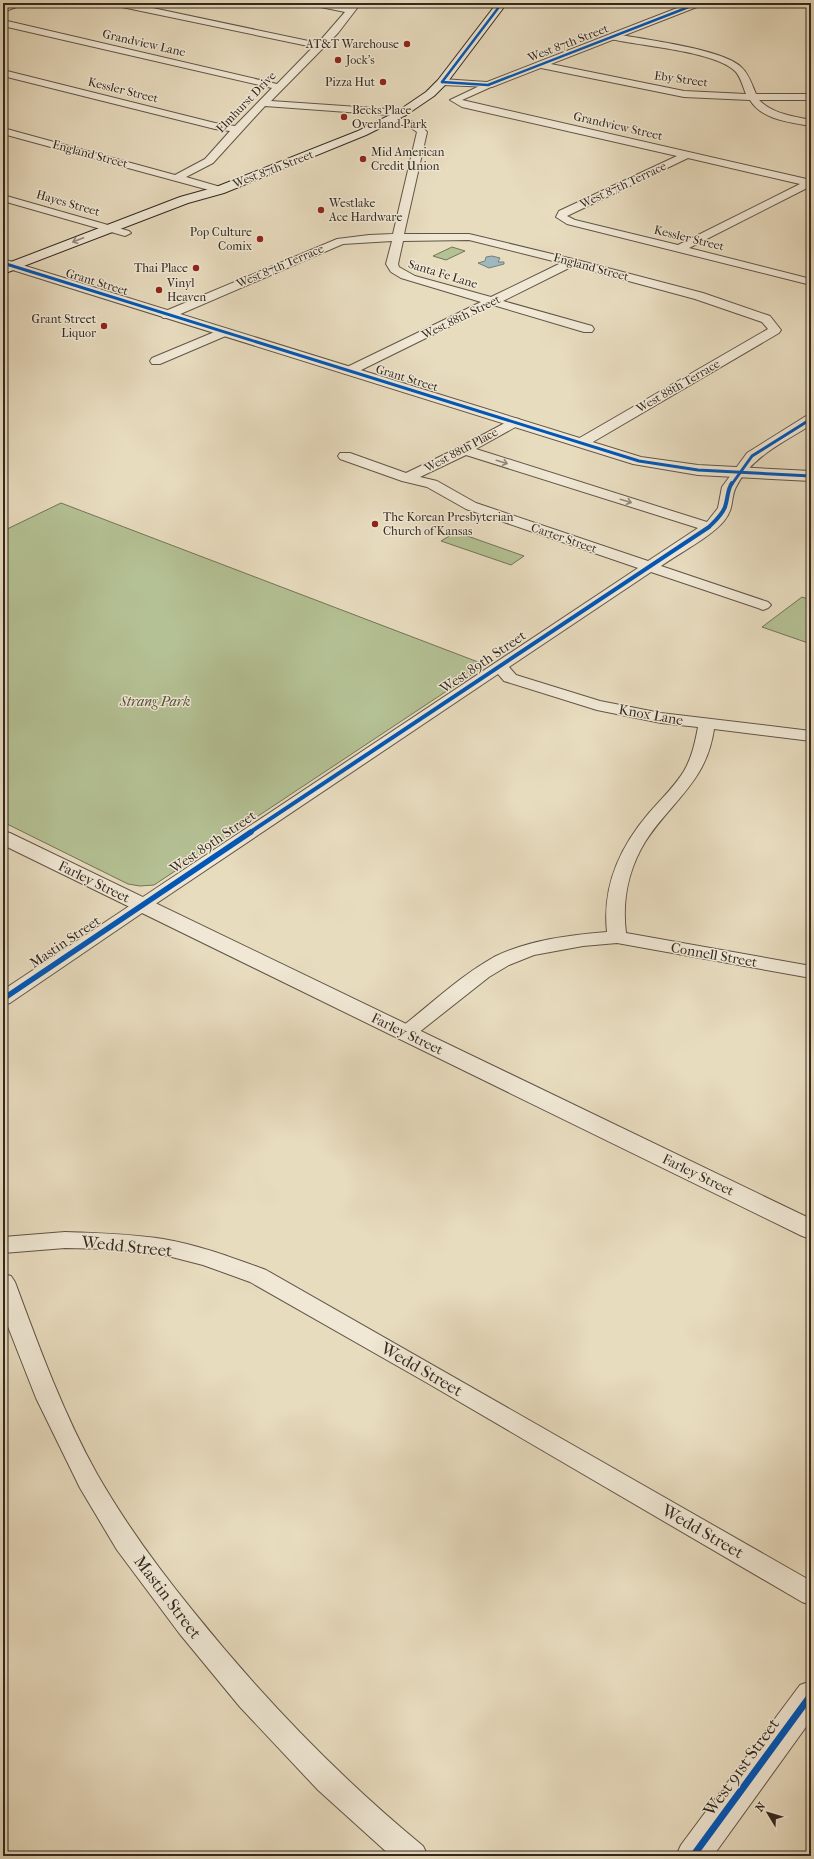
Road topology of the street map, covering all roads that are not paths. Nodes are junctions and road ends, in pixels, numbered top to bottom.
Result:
1 (23, 3) edge
2 (118, 3) edge
3 (314, 3) edge
4 (502, 3) edge
5 (699, 3) edge
6 (354, 7) edge
7 (3, 9) edge
8 (3, 23) edge
9 (614, 36) junction
10 (319, 46) junction
11 (541, 65) junction
12 (3, 73) edge
13 (442, 82) junction
14 (488, 85) junction
15 (279, 87) junction
16 (752, 97) junction
17 (811, 97) edge
18 (263, 103) junction
19 (402, 113) junction
20 (389, 120) junction
21 (811, 123) edge
22 (237, 129) junction
23 (3, 131) edge
24 (687, 155) junction
25 (177, 178) junction
26 (810, 183) edge
27 (220, 190) junction
28 (3, 198) edge
29 (562, 217) joint
30 (110, 228) junction
31 (125, 233) junction
32 (398, 238) junction
33 (679, 249) junction
34 (574, 262) junction
35 (6, 267) edge
36 (27, 271) junction
37 (3, 280) edge
38 (811, 282) edge
39 (492, 302) junction
40 (167, 315) junction
41 (588, 329) dead end
42 (775, 330) joint
43 (224, 332) junction
44 (156, 361) dead end
45 (349, 371) junction
46 (811, 419) edge
47 (514, 422) junction
48 (581, 443) junction
49 (465, 450) junction
50 (345, 456) dead end
51 (740, 472) junction
52 (811, 476) edge
53 (407, 478) junction
54 (709, 527) junction
55 (650, 566) junction
56 (764, 605) dead end
57 (500, 666) junction
58 (707, 724) junction
59 (811, 736) edge
60 (3, 837) edge
61 (141, 904) junction
62 (617, 937) junction
63 (811, 972) edge
64 (3, 999) edge
65 (406, 1033) junction
66 (811, 1230) edge
67 (3, 1245) edge
68 (3, 1282) edge
69 (811, 1594) edge
70 (811, 1695) edge
71 (413, 1856) edge
72 (693, 1856) edge

1 - 7 street
2 - 10 street
3 - 6 street
4 - 13 street
5 - 9 street, West 87th Street
6 - 10 street, Elmhurst Drive
8 - 15 street, Grandview Lane
9 - 11 street, West 87th Street
9 - 16 street
10 - 15 street, Elmhurst Drive
11 - 14 street, West 87th Street
11 - 16 street, Eby Street
12 - 22 street, Kessler Street
13 - 14 street, West 87th Street
13 - 19 street, West 87th Street
14 - 24 street, Grandview Street
15 - 18 street, Elmhurst Drive
16 - 17 street, Eby Street
16 - 21 street
18 - 19 street
18 - 22 street, Elmhurst Drive
19 - 20 street, West 87th Street
20 - 27 street, West 87th Street
20 - 32 street, Santa Fe Lane
22 - 25 street, Elmhurst Drive
23 - 25 street, England Street
24 - 26 street, Grandview Street
24 - 29 street, West 87th Terrace
25 - 27 street
26 - 33 street
27 - 30 street, West 87th Street
27 - 31 street, West 87th Street
28 - 30 street, Hayes Street
29 - 33 street, Kessler Street
30 - 31 street, Hayes Street
30 -> 35 street, West 87th Street
31 - 36 street, West 87th Street
32 - 34 street, England Street
32 - 39 street, Santa Fe Lane
32 - 40 street, West 87th Terrace
33 - 38 street, Kessler Street
34 - 39 street, West 88th Street
34 - 42 street, England Street
35 - 36 street, Grant Street
36 - 37 street, West 87th Street
36 - 40 street, Grant Street
39 - 41 street, Santa Fe Lane
39 - 45 street, West 88th Street
40 - 43 street, Grant Street
42 - 48 street, West 88th Terrace
43 - 44 street
43 - 45 street, Grant Street
45 - 47 street, Grant Street
46 - 51 street, West 89th Street
47 - 48 street, Grant Street
47 - 49 street, West 88th Place
48 - 51 street, Grant Street
49 - 53 street, West 88th Place
49 -> 54 street
50 - 53 street, Carter Street
51 - 52 street, Grant Street
51 - 54 street, West 89th Street
53 - 55 street, Carter Street
54 - 55 street, West 89th Street
55 - 56 street, Carter Street
55 - 57 street, West 89th Street
57 - 58 street, Knox Lane
57 - 61 street, West 89th Street
58 - 59 street, Knox Lane
58 - 62 street
60 - 61 street, Farley Street
61 - 64 street, Mastin Street
61 - 65 street, Farley Street
62 - 63 street, Connell Street
62 - 65 street
65 - 66 street, Farley Street
67 - 69 street, Wedd Street
68 - 71 street, Mastin Street
70 - 72 street, West 91st Street

